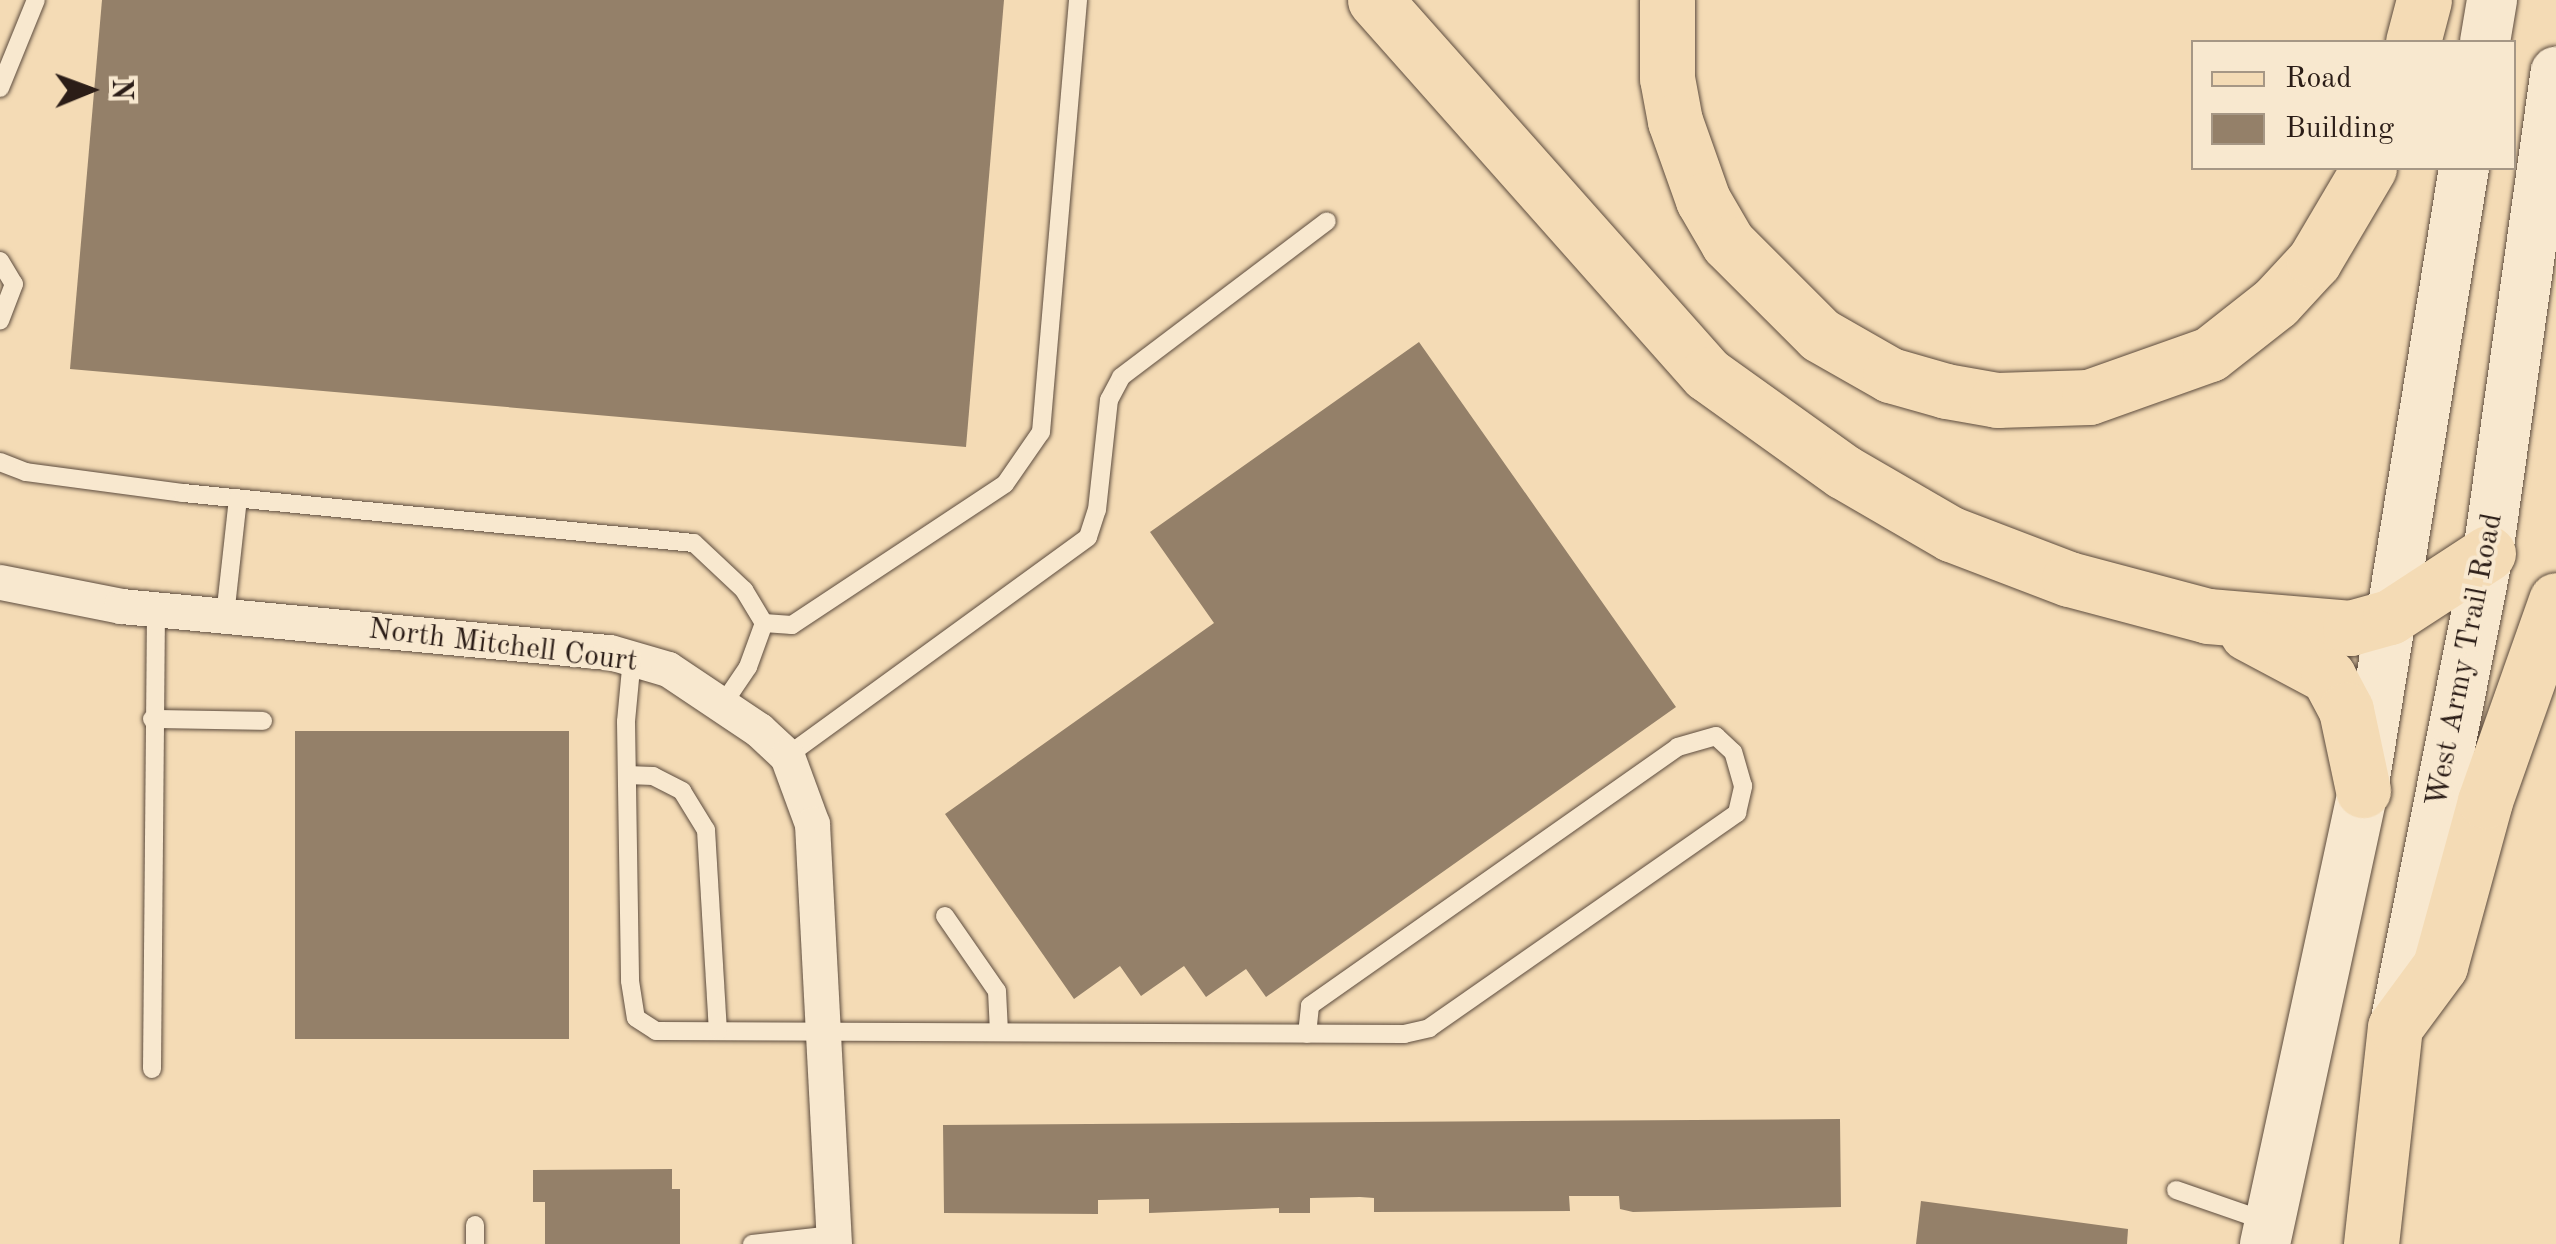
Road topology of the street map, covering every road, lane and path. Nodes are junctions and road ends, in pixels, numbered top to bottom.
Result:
1 (36, 0) edge
2 (1078, 0) edge
3 (1375, 0) edge
4 (1667, 0) edge
5 (2424, 0) edge
6 (2492, 0) edge
7 (2414, 40) edge
8 (2485, 40) edge
9 (2556, 72) edge
10 (0, 88) edge
11 (2368, 170) edge
12 (2464, 170) edge
13 (1327, 221) dead end
14 (0, 261) edge
15 (0, 320) edge
16 (0, 462) edge
17 (238, 498) junction
18 (2488, 554) junction
19 (0, 582) edge
20 (2556, 600) edge
21 (156, 610) junction
22 (225, 616) junction
23 (2208, 616) junction
24 (2390, 617) junction
25 (764, 623) junction
26 (632, 658) junction
27 (723, 704) junction
28 (152, 719) junction
29 (263, 720) dead end
30 (787, 756) junction
31 (627, 775) junction
32 (2362, 790) junction
33 (945, 916) dead end
34 (2395, 1027) junction
35 (823, 1030) junction
36 (718, 1031) junction
37 (1000, 1032) junction
38 (1307, 1034) junction
39 (152, 1069) dead end
40 (2176, 1190) dead end
41 (2268, 1234) edge
42 (834, 1240) edge
43 (752, 1244) edge
44 (2346, 1244) edge
45 (2371, 1244) edge

1 - 10 lane
2 - 25 lane
3 - 23 main road
4 - 11 main road
5 - 7 main road
6 - 8 main road
9 - 18 main road, West Army Trail Road
12 - 24 main road
13 - 30 lane
14 - 15 lane
16 - 17 lane
17 - 22 lane
17 - 25 lane
18 - 24 main road
18 - 34 main road, West Army Trail Road
19 - 21 street, North Mitchell Court
20 - 34 main road
21 - 22 street, North Mitchell Court
21 - 28 lane
22 - 26 street, North Mitchell Court
23 - 24 main road
23 - 32 main road
24 - 32 main road
25 - 27 lane
26 - 27 street, North Mitchell Court
26 - 31 lane
27 - 30 street, North Mitchell Court
28 - 29 lane
28 - 39 lane
30 - 35 street
31 - 36 lane
31 - 36 lane
32 - 41 main road
33 - 37 lane
34 - 44 main road, West Army Trail Road
34 - 45 main road
35 - 36 lane
35 - 37 lane
35 - 42 street
37 - 38 lane
38 - 38 lane
40 - 41 lane
42 - 43 lane

